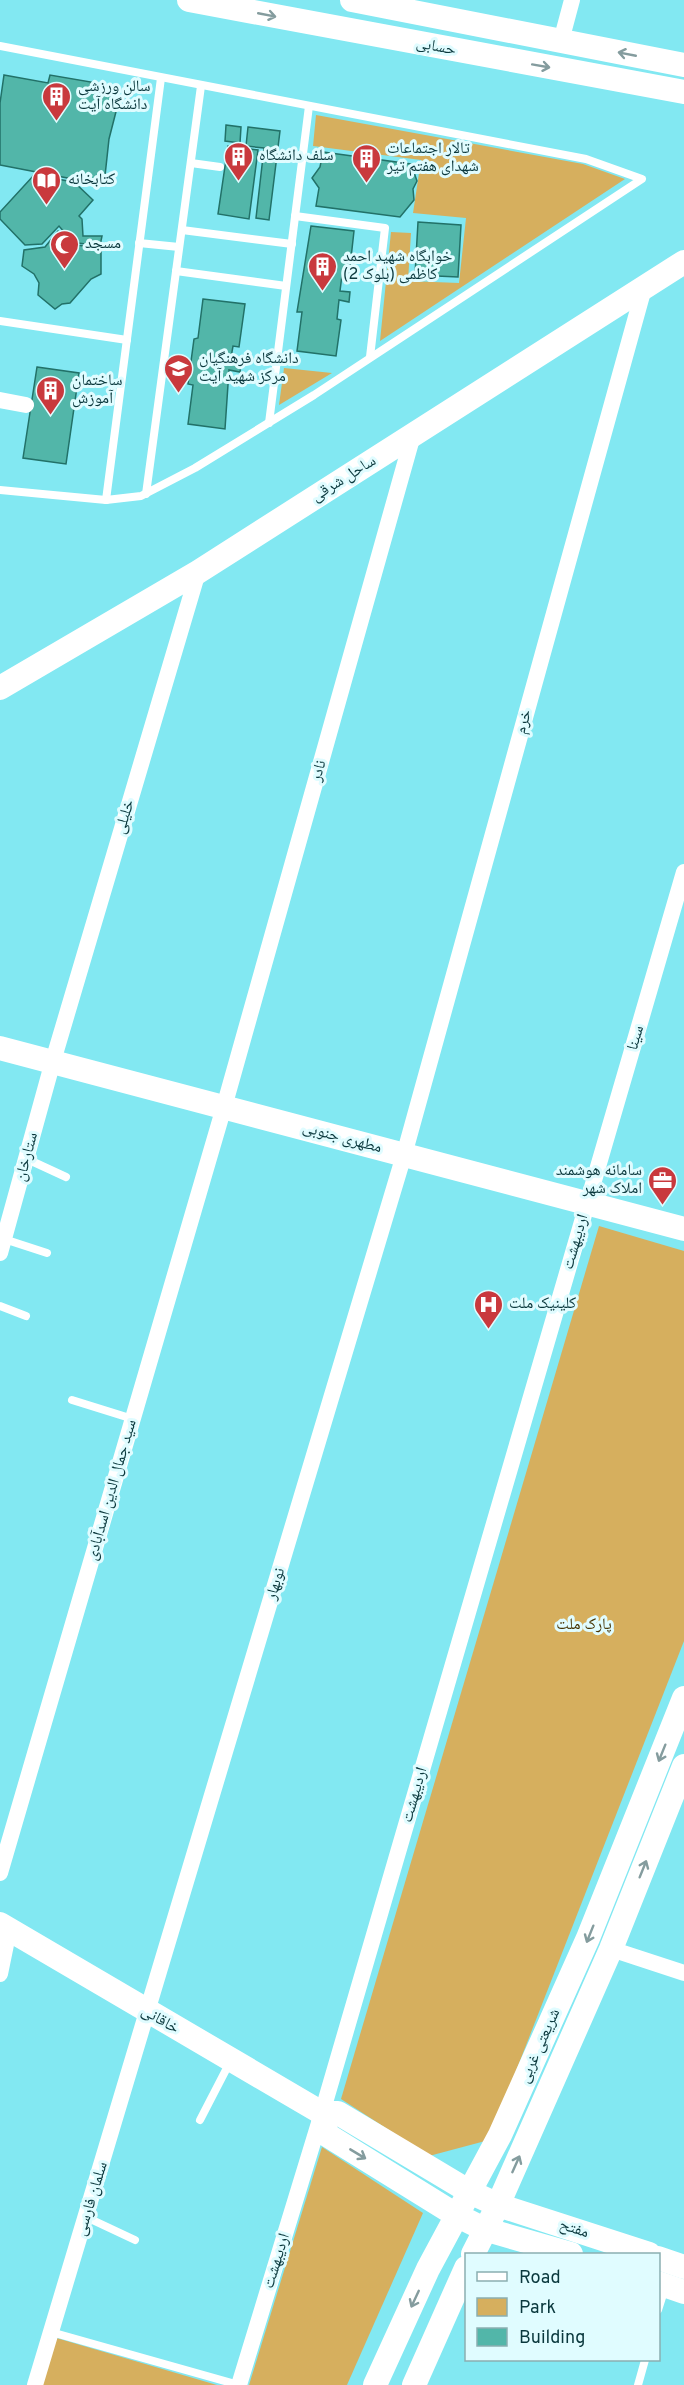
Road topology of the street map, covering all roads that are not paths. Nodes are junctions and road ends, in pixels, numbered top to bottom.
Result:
1 (189, 0) edge
2 (352, 0) edge
3 (572, 0) edge
4 (411, 6) edge
5 (501, 29) junction
6 (561, 41) junction
7 (0, 47) edge
8 (495, 58) junction
9 (684, 65) edge
10 (161, 78) junction
11 (201, 86) junction
12 (684, 92) edge
13 (309, 106) junction
14 (191, 163) junction
15 (220, 167) dead end
16 (295, 216) junction
17 (182, 230) junction
18 (139, 243) junction
19 (292, 244) junction
20 (179, 247) junction
21 (684, 262) edge
22 (176, 271) junction
23 (286, 286) junction
24 (644, 288) junction
25 (0, 321) edge
26 (127, 340) junction
27 (370, 357) junction
28 (0, 400) edge
29 (26, 405) dead end
30 (269, 423) junction
31 (413, 435) junction
32 (0, 490) edge
33 (146, 494) junction
34 (106, 500) junction
35 (198, 572) junction
36 (0, 688) edge
37 (684, 872) edge
38 (0, 1048) edge
39 (53, 1061) junction
40 (224, 1107) junction
41 (404, 1155) junction
42 (27, 1159) junction
43 (66, 1177) dead end
44 (587, 1205) junction
45 (684, 1229) edge
46 (2, 1246) edge
47 (47, 1253) dead end
48 (0, 1306) edge
49 (26, 1316) dead end
50 (72, 1400) dead end
51 (133, 1419) junction
52 (684, 1698) edge
53 (684, 1766) edge
54 (0, 1874) edge
55 (4, 1927) edge
56 (611, 1949) junction
57 (684, 1973) edge
58 (0, 1974) edge
59 (148, 2013) junction
60 (231, 2061) junction
61 (322, 2113) junction
62 (200, 2120) dead end
63 (500, 2135) junction
64 (432, 2169) junction
65 (470, 2192) junction
66 (422, 2193) junction
67 (498, 2205) junction
68 (456, 2215) junction
69 (86, 2217) junction
70 (484, 2229) junction
71 (135, 2240) dead end
72 (614, 2249) edge
73 (473, 2253) edge
74 (568, 2253) edge
75 (642, 2253) edge
76 (660, 2259) edge
77 (684, 2266) edge
78 (428, 2269) junction
79 (465, 2270) edge
80 (669, 2287) edge
81 (660, 2306) edge
82 (51, 2332) junction
83 (645, 2361) edge
84 (35, 2385) edge
85 (239, 2385) edge
86 (375, 2385) edge
87 (414, 2385) edge
88 (638, 2385) edge

1 -> 8 street, حسابی
2 - 4 street, حسابی
3 - 6 street
4 - 5 street, حسابی
5 - 6 street, حسابی
5 - 8 street
9 -> 6 street, حسابی
7 - 10 lane
8 -> 12 street, حسابی
10 - 11 lane
10 - 18 lane
11 - 13 lane
11 - 14 lane
13 - 16 lane
13 - 27 lane
14 - 15 lane
14 - 17 lane
16 - 19 lane
16 - 27 lane
17 - 19 lane
17 - 20 lane
18 - 20 lane
18 - 26 lane
19 - 23 lane
20 - 22 lane
21 - 24 street, ساحل شرقی
22 - 23 lane
22 - 33 lane
23 - 30 lane
24 - 31 street, ساحل شرقی
24 - 41 street, خرم
25 - 26 lane
26 - 34 lane
27 - 30 lane
28 - 29 street
30 - 33 lane
31 - 35 street, ساحل شرقی
31 - 40 street, نادر
32 - 34 lane
33 - 34 lane
35 - 36 street, ساحل شرقی
35 - 39 street, خلیلی
37 - 44 street, سینا
38 - 39 street, مطهری جنوبی
39 - 40 street, مطهری جنوبی
39 - 42 street, ستارخان
40 - 41 street, مطهری جنوبی
40 - 51 street, سید جمال الدین اسدآبادی
41 - 44 street, مطهری جنوبی
41 - 59 street, نوبهار
42 - 43 lane
42 - 46 street, ستارخان
44 - 45 street, مطهری جنوبی
44 - 61 street, اردیبهشت
46 - 47 lane
48 - 49 lane
50 - 51 lane
51 - 54 street, سید جمال الدین اسدآبادی
52 -> 63 street, شریعتی غربی
56 -> 53 street, شریعتی غربی
55 - 58 street
55 - 59 street, خاقانی
56 - 57 street
67 -> 56 street, شریعتی غربی
59 - 60 street, خاقانی
59 - 69 street, سلمان فارسی
60 - 61 street, خاقانی
60 - 62 lane
61 - 64 street, خاقانی
61 -> 66 street
61 - 85 street, اردیبهشت
63 - 64 street
63 - 65 street, شریعتی غربی
64 - 65 street, خاقانی
65 - 67 street, خاقانی
65 - 68 street, شریعتی غربی
66 - 68 street
66 - 78 street
67 - 70 street, شریعتی غربی
67 - 72 street, مفتح
68 - 70 street
68 - 78 street, شریعتی غربی
69 - 71 lane
69 - 82 street, سلمان فارسی
70 - 73 street, شریعتی غربی
70 - 74 street, مفتح
72 - 75 street, مفتح
76 - 77 street
78 -> 86 street, شریعتی غربی
79 - 87 street
80 - 81 lane
82 - 84 street, سلمان فارسی
82 - 85 lane
83 - 88 lane

